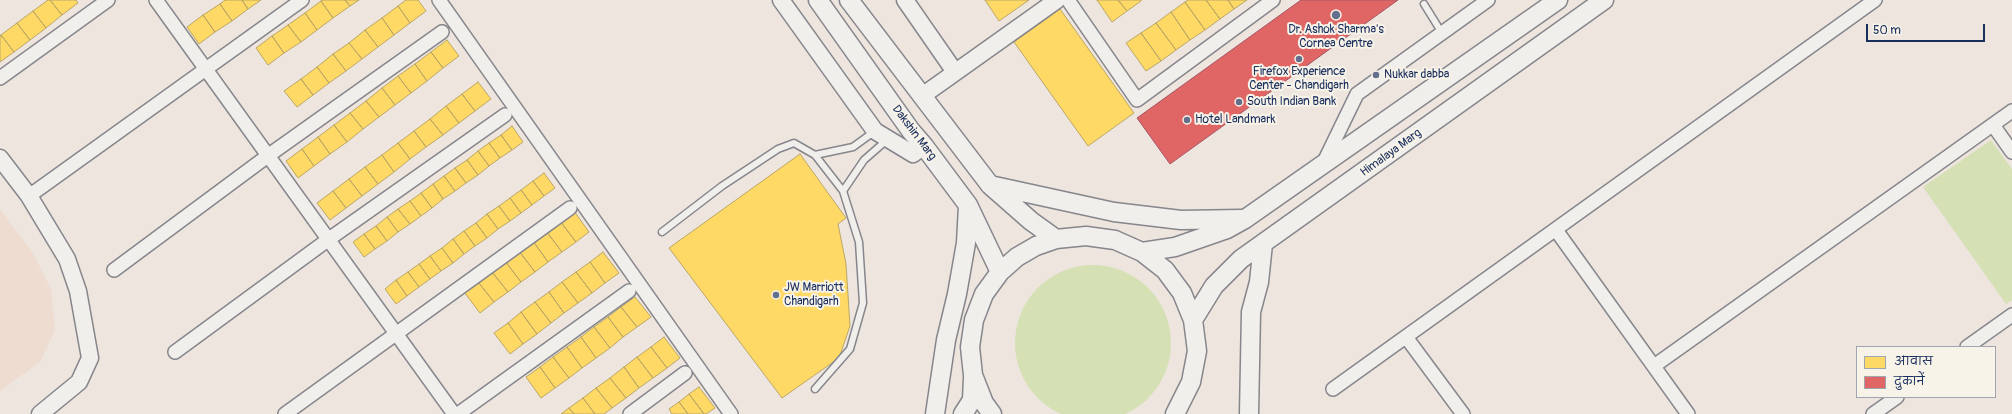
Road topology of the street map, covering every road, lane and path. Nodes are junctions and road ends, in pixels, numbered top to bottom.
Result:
1 (108, 0) edge
2 (156, 0) edge
3 (302, 0) edge
4 (439, 0) edge
5 (781, 0) edge
6 (818, 0) edge
7 (849, 0) edge
8 (905, 0) edge
9 (1057, 0) edge
10 (1068, 0) edge
11 (1273, 0) edge
12 (1488, 0) edge
13 (1558, 0) edge
14 (1604, 0) edge
15 (1875, 0) edge
16 (1424, 4) dead end
17 (442, 32) dead end
18 (1442, 33) junction
19 (206, 69) junction
20 (955, 72) junction
21 (0, 78) edge
22 (922, 96) junction
23 (2012, 111) edge
24 (504, 115) dead end
25 (1993, 125) junction
26 (881, 135) junction
27 (924, 146) junction
28 (2012, 152) edge
29 (268, 156) junction
30 (815, 156) junction
31 (0, 158) edge
32 (1324, 162) junction
33 (990, 185) junction
34 (843, 191) junction
35 (29, 196) junction
36 (968, 205) junction
37 (570, 208) dead end
38 (1246, 218) junction
39 (1556, 230) junction
40 (662, 232) dead end
41 (329, 239) junction
42 (1056, 239) junction
43 (1263, 244) junction
44 (1142, 252) junction
45 (114, 270) dead end
46 (1000, 272) junction
47 (629, 291) dead end
48 (2012, 315) edge
49 (1193, 320) junction
50 (397, 335) junction
51 (1406, 337) junction
52 (1968, 346) edge
53 (175, 352) dead end
54 (1654, 366) junction
55 (685, 373) dead end
56 (973, 375) junction
57 (815, 389) dead end
58 (1333, 389) dead end
59 (1896, 398) edge
60 (1177, 413) edge
61 (40, 414) edge
62 (285, 414) edge
63 (454, 414) edge
64 (458, 414) edge
65 (630, 414) edge
66 (731, 414) edge
67 (935, 414) edge
68 (963, 414) edge
69 (992, 414) edge
70 (1249, 414) edge
71 (1463, 414) edge
72 (1688, 414) edge
73 (1873, 414) edge

1 - 21 street
2 - 19 street
3 - 19 street
4 - 66 street
5 - 26 street
6 - 27 main road, Dakshin Marg
7 - 22 main road
8 - 20 street
9 - 20 street
10 - 11 street
12 - 18 street
13 - 32 main road
14 - 43 main road, Himalaya Marg
15 - 39 street
16 - 18 lane
17 - 29 street
18 - 32 street
19 - 29 street
19 - 35 street
20 - 22 street
22 - 33 main road
23 - 25 street
24 - 41 street
25 - 28 street
25 - 54 street
26 - 27 street
26 - 30 lane
26 - 34 lane
27 - 36 main road, Dakshin Marg
29 - 41 street
29 - 45 street
30 - 34 lane
30 - 40 lane
31 - 35 street
32 - 38 main road
33 - 38 main road
33 - 42 main road
34 - 57 lane
35 - 61 street
36 - 46 main road, Dakshin Marg
36 - 67 main road
37 - 50 street
38 - 44 main road
39 - 51 street
39 - 54 street
41 - 50 street
41 - 53 street
42 - 44 main road
42 - 46 main road
43 - 49 main road, Himalaya Marg
43 - 70 main road
44 - 49 main road
46 - 56 main road
47 - 64 street
48 - 52 street
49 - 60 main road
50 - 62 street
50 - 63 street
51 - 58 street
51 - 71 street
54 - 72 street
55 - 65 street
56 - 68 main road
56 - 69 main road
59 - 73 street

